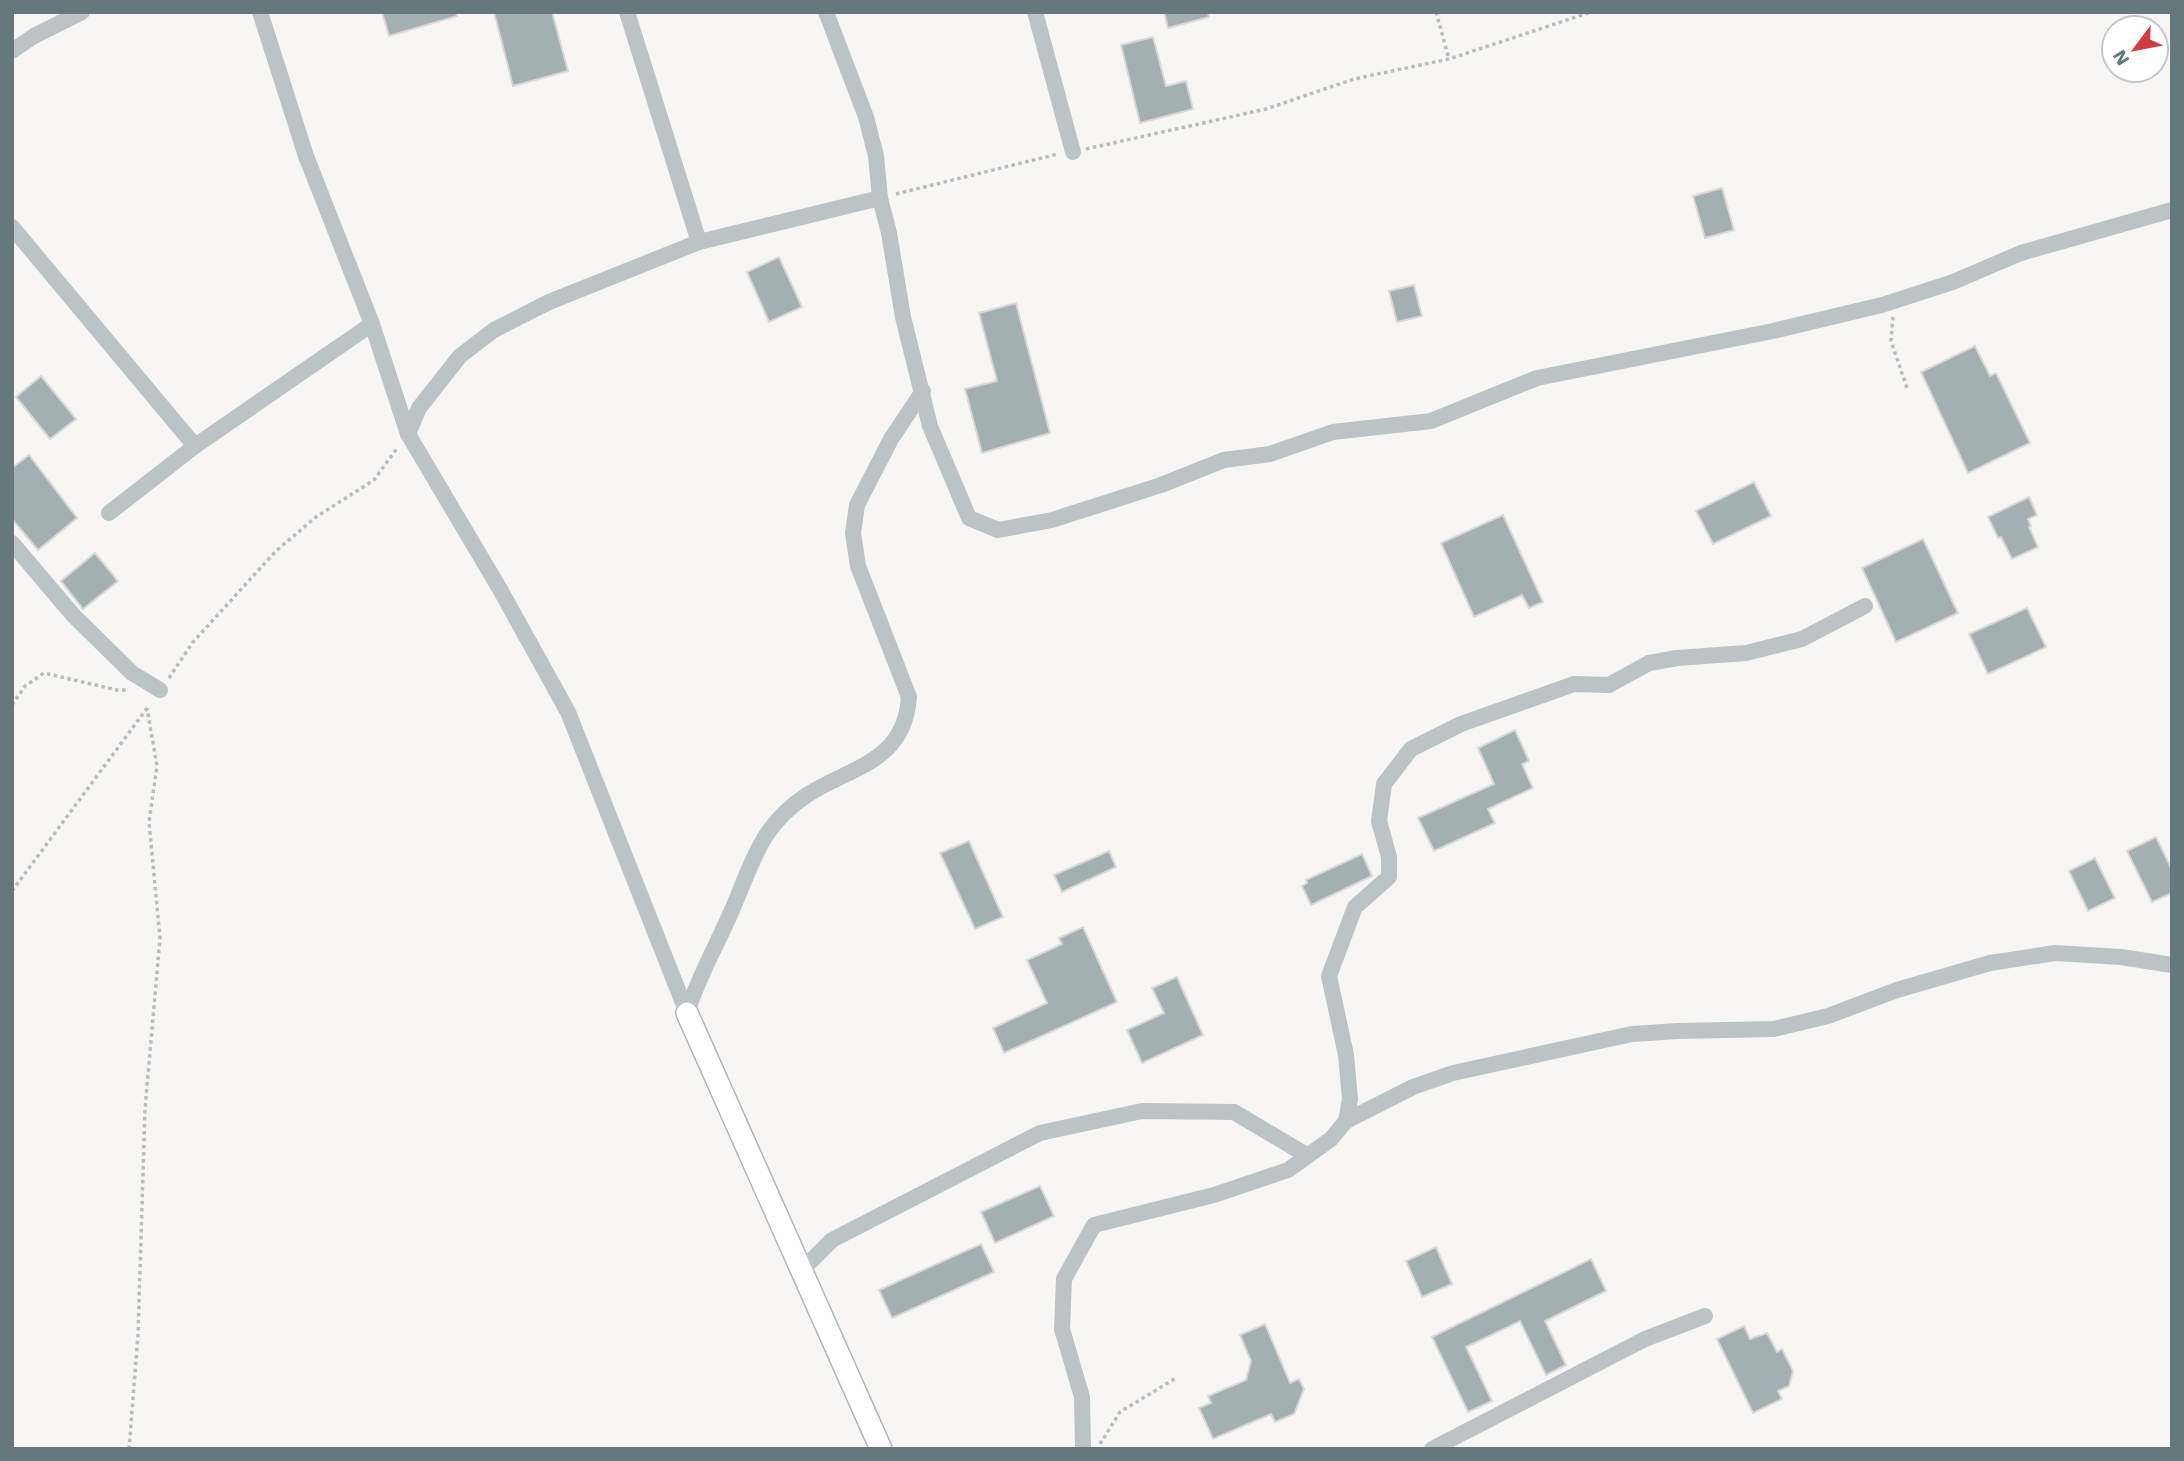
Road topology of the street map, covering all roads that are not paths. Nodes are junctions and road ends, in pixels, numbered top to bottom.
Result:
1 (82, 12) edge
2 (260, 12) edge
3 (627, 12) edge
4 (826, 12) edge
5 (1035, 12) edge
6 (12, 51) edge
7 (1073, 152) road end
8 (880, 198) junction
9 (2172, 210) edge
10 (12, 227) edge
11 (699, 242) junction
12 (372, 324) junction
13 (923, 391) junction
14 (408, 434) junction
15 (195, 446) junction
16 (109, 513) dead end
17 (12, 543) edge
18 (1865, 606) dead end
19 (160, 690) road end
20 (2172, 965) edge
21 (687, 1013) junction
22 (1346, 1121) junction
23 (1308, 1156) junction
24 (801, 1271) junction
25 (1704, 1316) dead end
26 (881, 1449) edge
27 (1083, 1449) edge
28 (1432, 1449) edge

1 - 6 street
2 - 12 street
3 - 11 street
4 - 8 street
5 - 7 street
8 - 11 street
8 - 13 street
9 - 13 street
10 - 15 street
11 - 14 street
12 - 14 street
12 - 15 street
13 - 21 street
14 - 21 street
15 - 16 street
17 - 19 street
18 - 22 street
20 - 22 street
21 - 24 street
22 - 23 street
23 - 24 street
23 - 27 street
24 - 26 street
25 - 28 street

